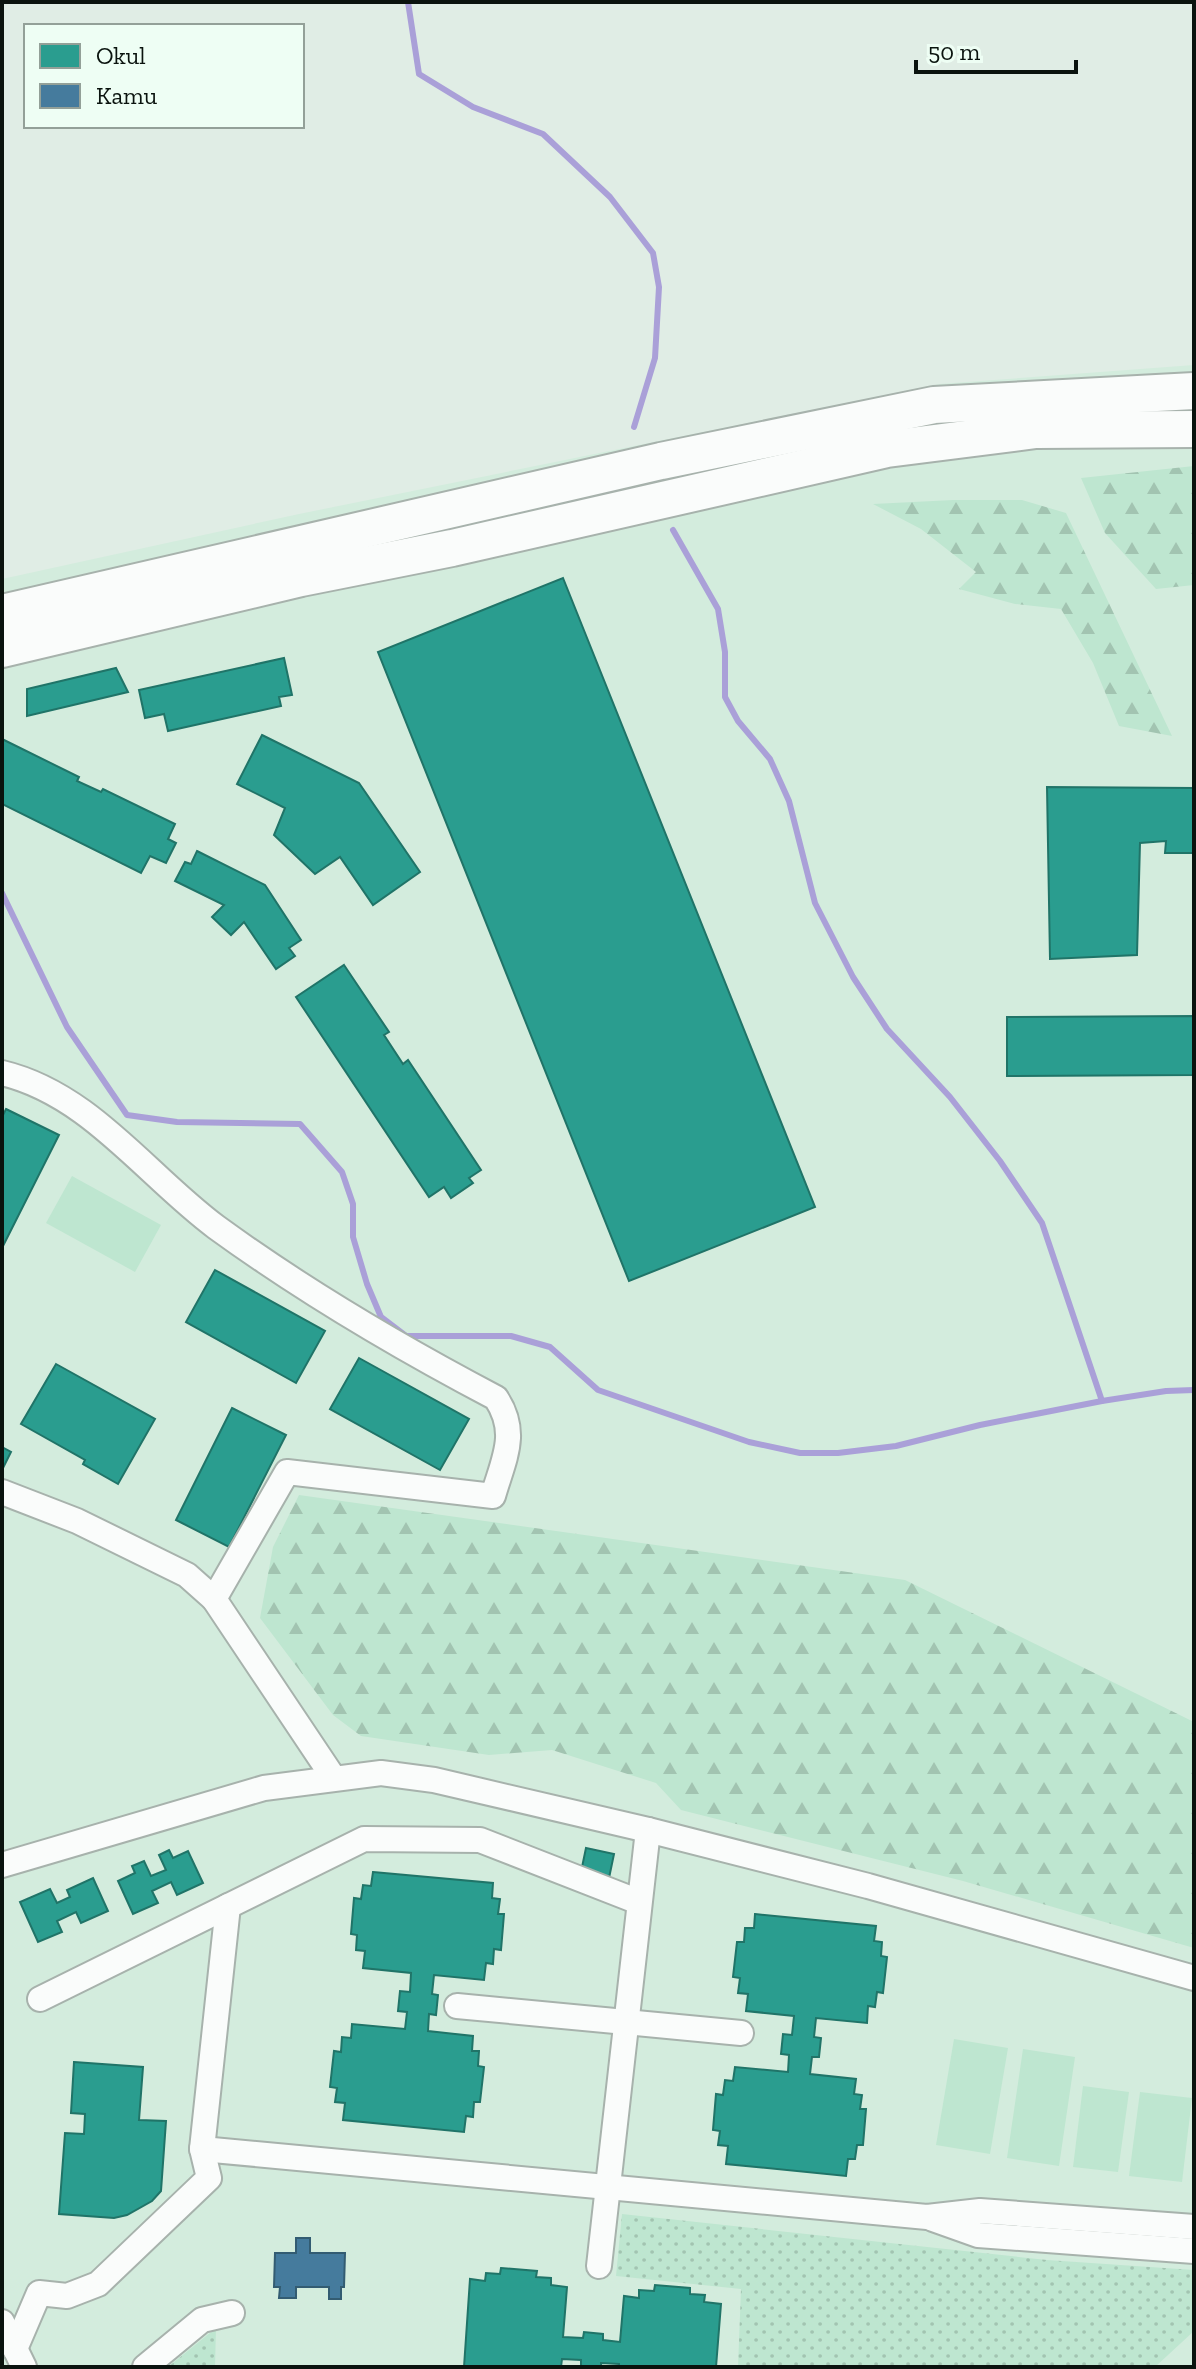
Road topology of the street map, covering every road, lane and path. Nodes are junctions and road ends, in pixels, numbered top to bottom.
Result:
1 (1194, 391) edge
2 (1194, 429) edge
3 (298, 563) junction
4 (2, 613) edge
5 (53, 620) junction
6 (2, 649) edge
7 (2, 1073) edge
8 (2, 1492) edge
9 (214, 1599) junction
10 (333, 1777) junction
11 (648, 1830) junction
12 (2, 1865) edge
13 (639, 1902) junction
14 (228, 1906) junction
15 (1194, 1978) edge
16 (40, 1999) dead end
17 (457, 2006) dead end
18 (626, 2022) junction
19 (741, 2033) dead end
20 (202, 2149) junction
21 (608, 2187) junction
22 (927, 2217) junction
23 (1194, 2227) edge
24 (1194, 2251) edge
25 (599, 2266) dead end
26 (232, 2313) dead end
27 (2, 2322) edge
28 (20, 2358) edge
29 (145, 2367) edge

1 - 3 street
2 - 3 street
3 - 5 street
4 - 5 street
5 - 6 street
7 - 9 street
8 - 9 street
9 - 10 street
10 - 11 street
10 - 12 street
11 - 13 street
11 - 15 street
13 - 14 street
13 - 18 street
14 - 16 street
14 - 20 street
17 - 18 street
18 - 19 street
18 - 21 street
20 - 21 street
20 - 28 street
21 - 22 street
21 - 25 street
22 - 23 street
22 - 24 street
26 - 29 street
27 - 28 street

